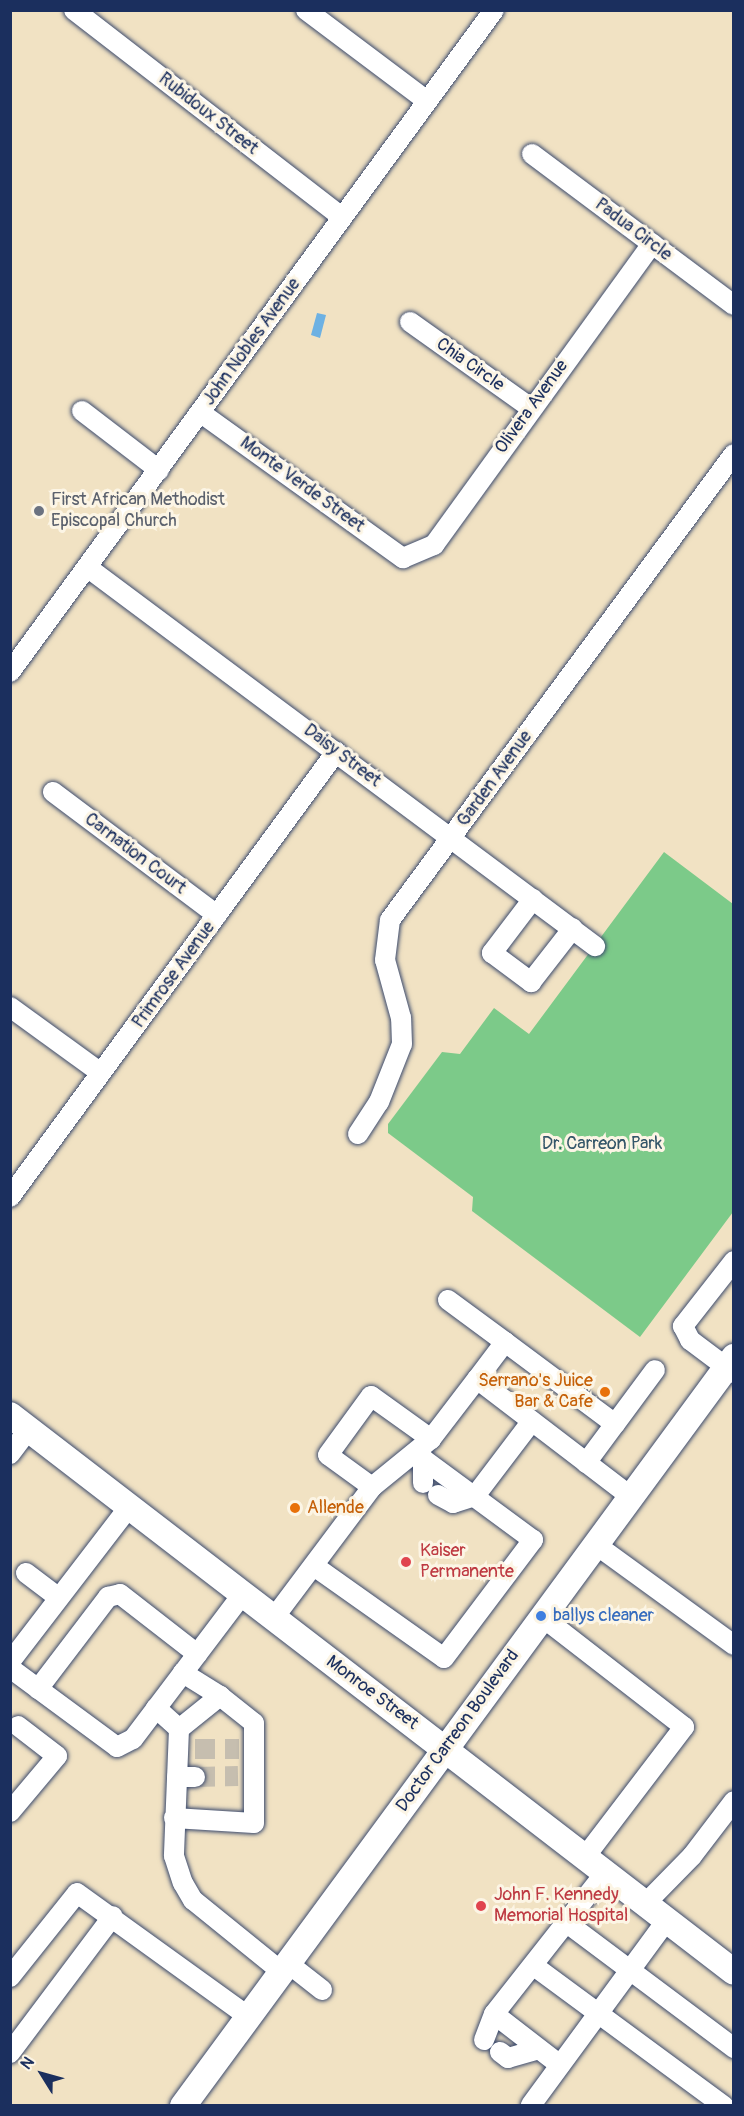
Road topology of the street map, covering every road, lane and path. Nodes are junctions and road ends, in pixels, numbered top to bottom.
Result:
1 (74, 10) edge
2 (306, 10) edge
3 (494, 10) edge
4 (427, 102) junction
5 (532, 154) dead end
6 (342, 217) junction
7 (652, 244) junction
8 (734, 305) edge
9 (410, 322) dead end
10 (531, 408) junction
11 (82, 411) dead end
12 (201, 413) junction
13 (734, 454) edge
14 (159, 470) junction
15 (403, 558) joint
16 (87, 567) junction
17 (13, 665) edge
18 (336, 752) junction
19 (53, 792) dead end
20 (452, 838) junction
21 (533, 899) junction
22 (217, 915) junction
23 (573, 928) junction
24 (596, 946) dead end
25 (10, 1007) edge
26 (101, 1072) junction
27 (358, 1134) dead end
28 (10, 1197) edge
29 (734, 1261) edge
30 (448, 1300) dead end
31 (505, 1342) junction
32 (731, 1366) edge
33 (655, 1370) dead end
34 (477, 1378) junction
35 (532, 1421) junction
36 (20, 1422) edge
37 (615, 1424) junction
38 (431, 1439) junction
39 (10, 1454) edge
40 (419, 1456) junction
41 (586, 1463) junction
42 (372, 1487) junction
43 (475, 1496) junction
44 (630, 1496) junction
45 (129, 1507) junction
46 (595, 1544) junction
47 (314, 1566) junction
48 (26, 1573) dead end
49 (242, 1595) junction
50 (59, 1598) junction
51 (541, 1616) junction
52 (273, 1619) junction
53 (734, 1645) edge
54 (197, 1654) junction
55 (10, 1662) edge
56 (10, 1668) edge
57 (183, 1673) junction
58 (38, 1689) junction
59 (220, 1696) junction
60 (156, 1708) junction
61 (13, 1728) edge
62 (184, 1742) junction
63 (446, 1748) junction
64 (734, 1801) edge
65 (10, 1812) edge
66 (174, 1818) junction
67 (585, 1857) junction
68 (606, 1873) junction
69 (644, 1905) junction
70 (112, 1916) junction
71 (666, 1921) junction
72 (567, 1923) junction
73 (534, 1966) junction
74 (286, 1969) junction
75 (630, 1971) junction
76 (734, 1972) edge
77 (10, 1977) edge
78 (322, 1990) dead end
79 (599, 2013) junction
80 (494, 2014) junction
81 (250, 2018) junction
82 (484, 2040) dead end
83 (734, 2048) edge
84 (539, 2049) junction
85 (500, 2052) dead end
86 (10, 2053) edge
87 (560, 2065) junction
88 (531, 2104) edge
89 (183, 2106) edge
90 (724, 2106) edge

1 - 6 street, Rubidoux Street
2 - 4 street
3 - 4 street, John Nobles Avenue
4 - 6 street, John Nobles Avenue
5 - 7 street, Padua Circle
6 - 12 street, John Nobles Avenue
7 - 8 street, Padua Circle
7 - 10 street, Olivera Avenue
9 - 10 street, Chia Circle
10 - 15 street, Olivera Avenue
11 - 14 street
12 - 14 street, John Nobles Avenue
12 - 15 street, Monte Verde Street
13 - 20 street, Garden Avenue
14 - 16 street, John Nobles Avenue
16 - 17 street, John Nobles Avenue
16 - 18 street, Daisy Street
18 - 20 street, Daisy Street
18 - 22 street, Primrose Avenue
19 - 22 street, Carnation Court
20 - 21 street, Daisy Street
20 - 27 street, Garden Avenue
21 - 23 street, Daisy Street
21 - 23 street
22 - 26 street, Primrose Avenue
23 - 24 street, Daisy Street
25 - 26 street
26 - 28 street, Primrose Avenue
29 - 32 street
30 - 31 street
31 - 34 street
31 - 37 street
32 - 44 main road, Doctor Carreon Boulevard
33 - 37 street
34 - 35 street
34 - 38 street
35 - 41 street
35 - 43 street
36 - 39 street
36 - 45 main road, Monroe Street
37 - 41 street
38 - 40 street
38 - 42 street
40 - 42 street
40 - 43 street
40 - 43 street
41 - 44 street
42 - 47 street
43 - 47 street
44 - 46 main road, Doctor Carreon Boulevard
45 - 49 main road, Monroe Street
45 - 50 street
46 - 51 main road, Doctor Carreon Boulevard
46 - 53 street
47 - 52 street
48 - 50 street
49 - 52 main road, Monroe Street
49 - 54 street
50 - 55 street
51 - 63 main road, Doctor Carreon Boulevard
51 - 67 street
52 - 63 main road, Monroe Street
54 - 57 street
54 - 58 street
56 - 58 street
57 - 59 street
57 - 60 street
58 - 60 street
59 - 62 street
59 - 66 street
60 - 62 street
61 - 65 street
62 - 66 street
63 - 67 main road, Monroe Street
63 - 74 main road, Doctor Carreon Boulevard
64 - 69 street
66 - 74 street
67 - 68 main road, Monroe Street
68 - 69 main road, Monroe Street
68 - 72 street
69 - 71 main road, Monroe Street
70 - 77 street
70 - 81 street
70 - 86 street
71 - 75 street
71 - 76 main road, Monroe Street
72 - 73 street
72 - 75 street
73 - 79 street
73 - 80 street
74 - 78 street
74 - 81 main road, Doctor Carreon Boulevard
75 - 79 street
75 - 83 street
79 - 87 street
79 - 90 street
80 - 82 street
80 - 84 street
81 - 89 main road, Doctor Carreon Boulevard
84 - 85 street
84 - 87 street
87 - 88 street

